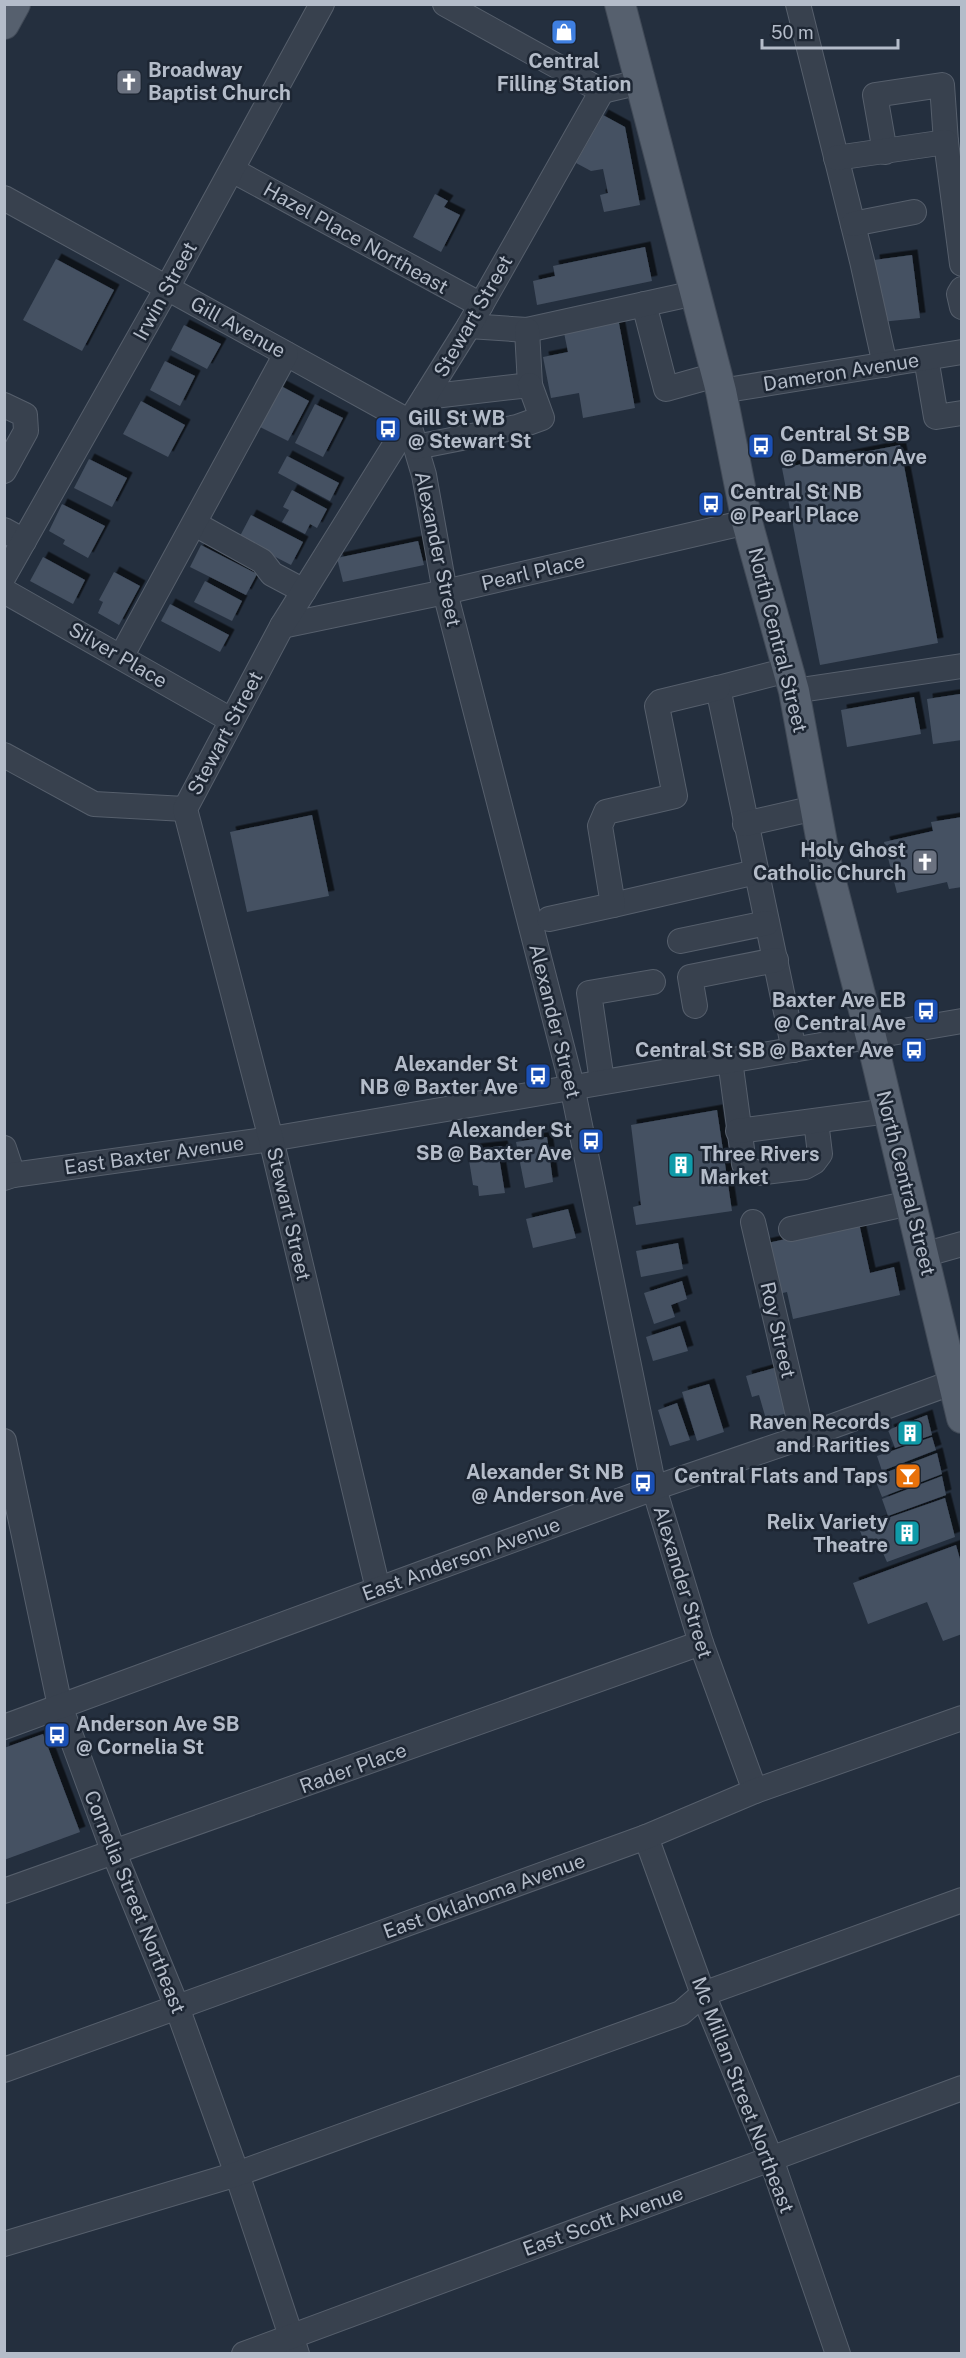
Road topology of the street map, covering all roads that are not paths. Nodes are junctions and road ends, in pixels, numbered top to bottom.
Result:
1 (15, 4) edge
2 (322, 4) edge
3 (446, 4) edge
4 (620, 4) edge
5 (798, 4) edge
6 (4, 24) edge
7 (640, 82) junction
8 (602, 91) junction
9 (946, 142) junction
10 (885, 152) junction
11 (836, 158) junction
12 (232, 170) junction
13 (4, 198) edge
14 (914, 212) dead end
15 (853, 224) junction
16 (962, 264) edge
17 (168, 288) junction
18 (962, 289) edge
19 (695, 293) junction
20 (644, 304) junction
21 (481, 305) junction
22 (962, 307) edge
23 (469, 326) junction
24 (527, 330) junction
25 (962, 352) edge
26 (286, 354) junction
27 (926, 358) junction
28 (885, 365) junction
29 (719, 383) junction
30 (530, 384) junction
31 (425, 397) junction
32 (4, 405) edge
33 (962, 413) edge
34 (408, 422) junction
35 (416, 447) junction
36 (4, 471) edge
37 (747, 522) junction
38 (195, 524) junction
39 (14, 535) edge
40 (4, 576) edge
41 (4, 591) edge
42 (304, 591) junction
43 (445, 592) junction
44 (282, 626) junction
45 (121, 657) junction
46 (961, 670) edge
47 (791, 680) junction
48 (718, 688) junction
49 (231, 720) junction
50 (4, 755) edge
51 (815, 808) junction
52 (185, 809) junction
53 (745, 824) junction
54 (756, 872) junction
55 (613, 904) junction
56 (549, 919) dead end
57 (767, 923) junction
58 (680, 941) dead end
59 (776, 960) junction
60 (653, 982) dead end
61 (695, 1006) dead end
62 (962, 1021) edge
63 (871, 1037) junction
64 (794, 1050) junction
65 (730, 1060) junction
66 (602, 1081) junction
67 (572, 1086) junction
68 (888, 1111) junction
69 (816, 1121) junction
70 (738, 1131) junction
71 (271, 1139) junction
72 (4, 1148) edge
73 (9, 1176) edge
74 (910, 1203) junction
75 (753, 1222) dead end
76 (791, 1229) dead end
77 (962, 1244) edge
78 (923, 1256) junction
79 (957, 1380) edge
80 (962, 1418) edge
81 (802, 1437) junction
82 (4, 1441) edge
83 (654, 1488) junction
84 (378, 1589) junction
85 (701, 1643) junction
86 (60, 1706) junction
87 (962, 1718) edge
88 (4, 1727) edge
89 (755, 1791) junction
90 (646, 1837) junction
91 (114, 1853) junction
92 (4, 1891) edge
93 (962, 1900) edge
94 (703, 1994) junction
95 (177, 2007) junction
96 (4, 2070) edge
97 (962, 2088) edge
98 (771, 2158) junction
99 (237, 2174) junction
100 (4, 2244) edge
101 (294, 2345) edge
102 (244, 2354) edge
103 (838, 2354) edge

1 - 6 main road
2 - 12 street, Irwin Street
3 - 8 street
4 - 7 main road, North Central Street
5 - 11 street
7 - 8 street
7 - 19 main road, North Central Street
8 - 21 street, Stewart Street
9 - 10 street
9 - 10 street
9 - 16 street
10 - 11 street
11 - 15 street
12 - 17 street, Irwin Street
12 - 21 street, Hazel Place Northeast
13 - 17 street, Gill Avenue
14 - 15 street
15 - 28 street
17 - 26 street, Gill Avenue
17 - 39 street, Irwin Street
18 - 22 street
19 - 20 street
19 - 29 main road, North Central Street
20 - 24 street
20 - 29 street, Dameron Avenue
21 - 23 street, Stewart Street
23 - 24 street
23 - 31 street, Stewart Street
24 - 30 street
25 - 27 street, Dameron Avenue
26 - 34 street, Gill Avenue
26 - 38 street
27 - 28 street, Dameron Avenue
27 - 33 street
28 - 29 street, Dameron Avenue
29 - 37 main road, North Central Street
30 - 31 street
30 - 35 street
31 - 34 street, Stewart Street
32 - 36 street
34 - 35 street, Alexander Street
34 - 42 street, Stewart Street
35 - 43 street, Alexander Street
37 - 43 street, Pearl Place
37 - 47 main road, North Central Street
38 - 42 street
38 - 45 street
39 - 40 street, Irwin Street
41 - 45 street, Silver Place
42 - 44 street, Stewart Street
43 - 44 street, Pearl Place
43 - 67 street, Alexander Street
44 - 49 street, Stewart Street
45 - 49 street, Silver Place
46 - 47 street
47 - 48 street
47 - 51 main road, North Central Street
48 - 53 street
48 - 55 street
49 - 52 street, Stewart Street
50 - 52 street
51 - 53 street
51 - 63 main road, North Central Street
52 - 71 street, Stewart Street
53 - 54 street
54 - 55 street
54 - 57 street
55 - 56 street
57 - 58 street
57 - 59 street
59 - 61 street
59 - 64 street
60 - 66 street
62 - 63 street, East Baxter Avenue
63 - 64 street, East Baxter Avenue
63 - 68 main road, North Central Street
64 - 65 street, East Baxter Avenue
65 - 66 street, East Baxter Avenue
65 - 70 street
66 - 67 street, East Baxter Avenue
67 - 71 street, East Baxter Avenue
67 - 83 street, Alexander Street
68 - 69 street
68 - 74 main road, North Central Street
69 - 70 street
69 - 70 street
71 - 73 street, East Baxter Avenue
71 - 84 street, Stewart Street
72 - 73 street
74 - 76 street
74 - 78 main road, North Central Street
75 - 81 street, Roy Street
77 - 78 street
78 - 79 main road, North Central Street
79 - 80 main road, North Central Street
79 - 81 street, East Anderson Avenue
81 - 83 street, East Anderson Avenue
82 - 86 street, Cornelia Street Northeast
83 - 84 street, East Anderson Avenue
83 - 85 street, Alexander Street
84 - 86 street, East Anderson Avenue
85 - 89 street, Alexander Street
85 - 91 street, Rader Place
86 - 88 street, East Anderson Avenue
86 - 91 street, Cornelia Street Northeast
87 - 89 street, East Oklahoma Avenue
89 - 90 street, East Oklahoma Avenue
90 - 94 street, Mc Millan Street Northeast
90 - 95 street, East Oklahoma Avenue
91 - 92 street, Rader Place
91 - 95 street, Cornelia Street Northeast
93 - 94 street
94 - 98 street, Mc Millan Street Northeast
94 - 99 street
95 - 96 street, East Oklahoma Avenue
95 - 99 street, Cornelia Street Northeast
97 - 98 street, East Scott Avenue
98 - 101 street, East Scott Avenue
98 - 103 street, Mc Millan Street Northeast
99 - 100 street
99 - 101 street, Cornelia Street Northeast
101 - 102 street, East Scott Avenue

